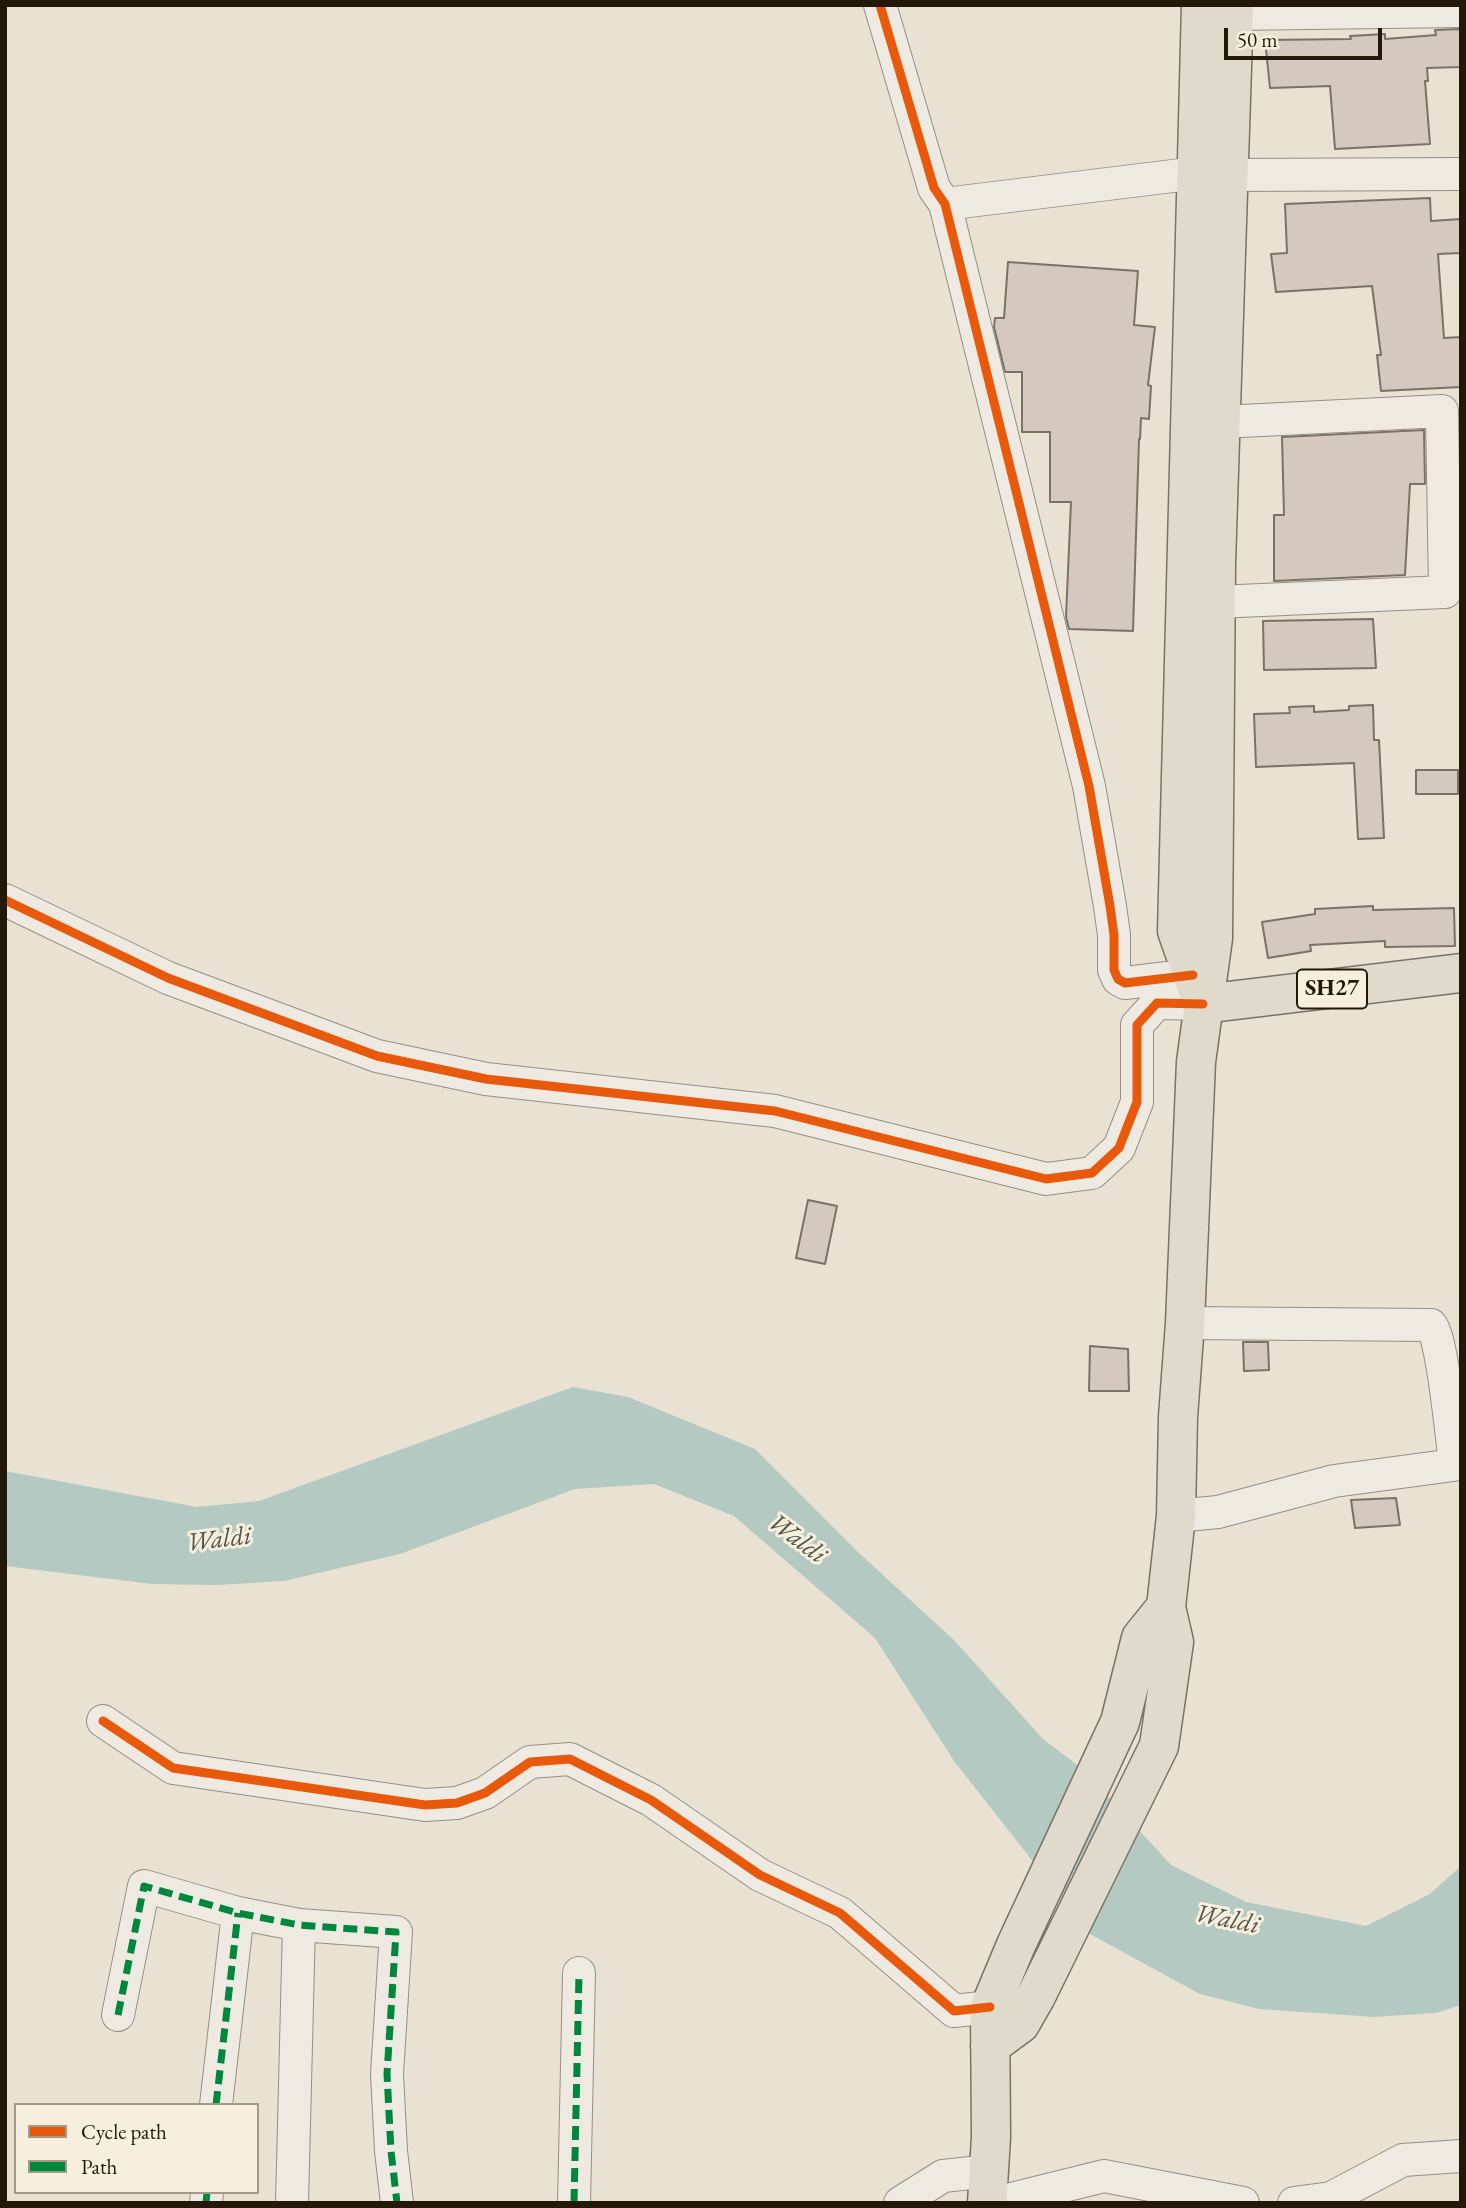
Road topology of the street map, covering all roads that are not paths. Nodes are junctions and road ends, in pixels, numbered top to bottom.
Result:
1 (880, 5) edge
2 (1223, 8) edge
3 (1419, 8) edge
4 (1461, 11) edge
5 (1212, 174) junction
6 (1461, 174) edge
7 (945, 204) junction
8 (1221, 422) junction
9 (1216, 602) junction
10 (5, 900) edge
11 (1461, 973) edge
12 (1198, 990) junction
13 (1185, 1323) junction
14 (1458, 1463) edge
15 (1176, 1516) junction
16 (1166, 1607) junction
17 (103, 1721) dead end
18 (238, 1913) junction
19 (299, 1925) junction
20 (579, 1973) dead end
21 (990, 2007) junction
22 (118, 2015) dead end
23 (990, 2046) junction
24 (216, 2103) edge
25 (1461, 2156) edge
26 (991, 2192) edge
27 (1077, 2192) edge
28 (292, 2203) edge
29 (397, 2203) edge
30 (574, 2203) edge
31 (900, 2203) edge
32 (1244, 2203) edge
33 (1294, 2203) edge

1 - 7 street
2 - 3 street
2 - 5 main road
3 - 4 street
5 - 6 street
5 - 7 street
5 - 8 main road
5 - 12 main road
7 - 12 street
8 - 9 main road
8 - 9 street
9 - 12 main road
10 - 12 street
11 - 12 main road, SH27
12 - 13 main road
13 - 14 street
13 - 15 main road
14 - 15 street
15 - 16 main road
16 - 21 main road
16 - 23 main road
17 - 21 street
18 - 19 street
18 - 22 street
18 - 24 street
19 - 28 street
19 - 29 street
20 - 30 street
21 - 23 main road
23 - 26 main road
25 - 33 street
26 - 27 street
26 - 31 street
27 - 32 street

